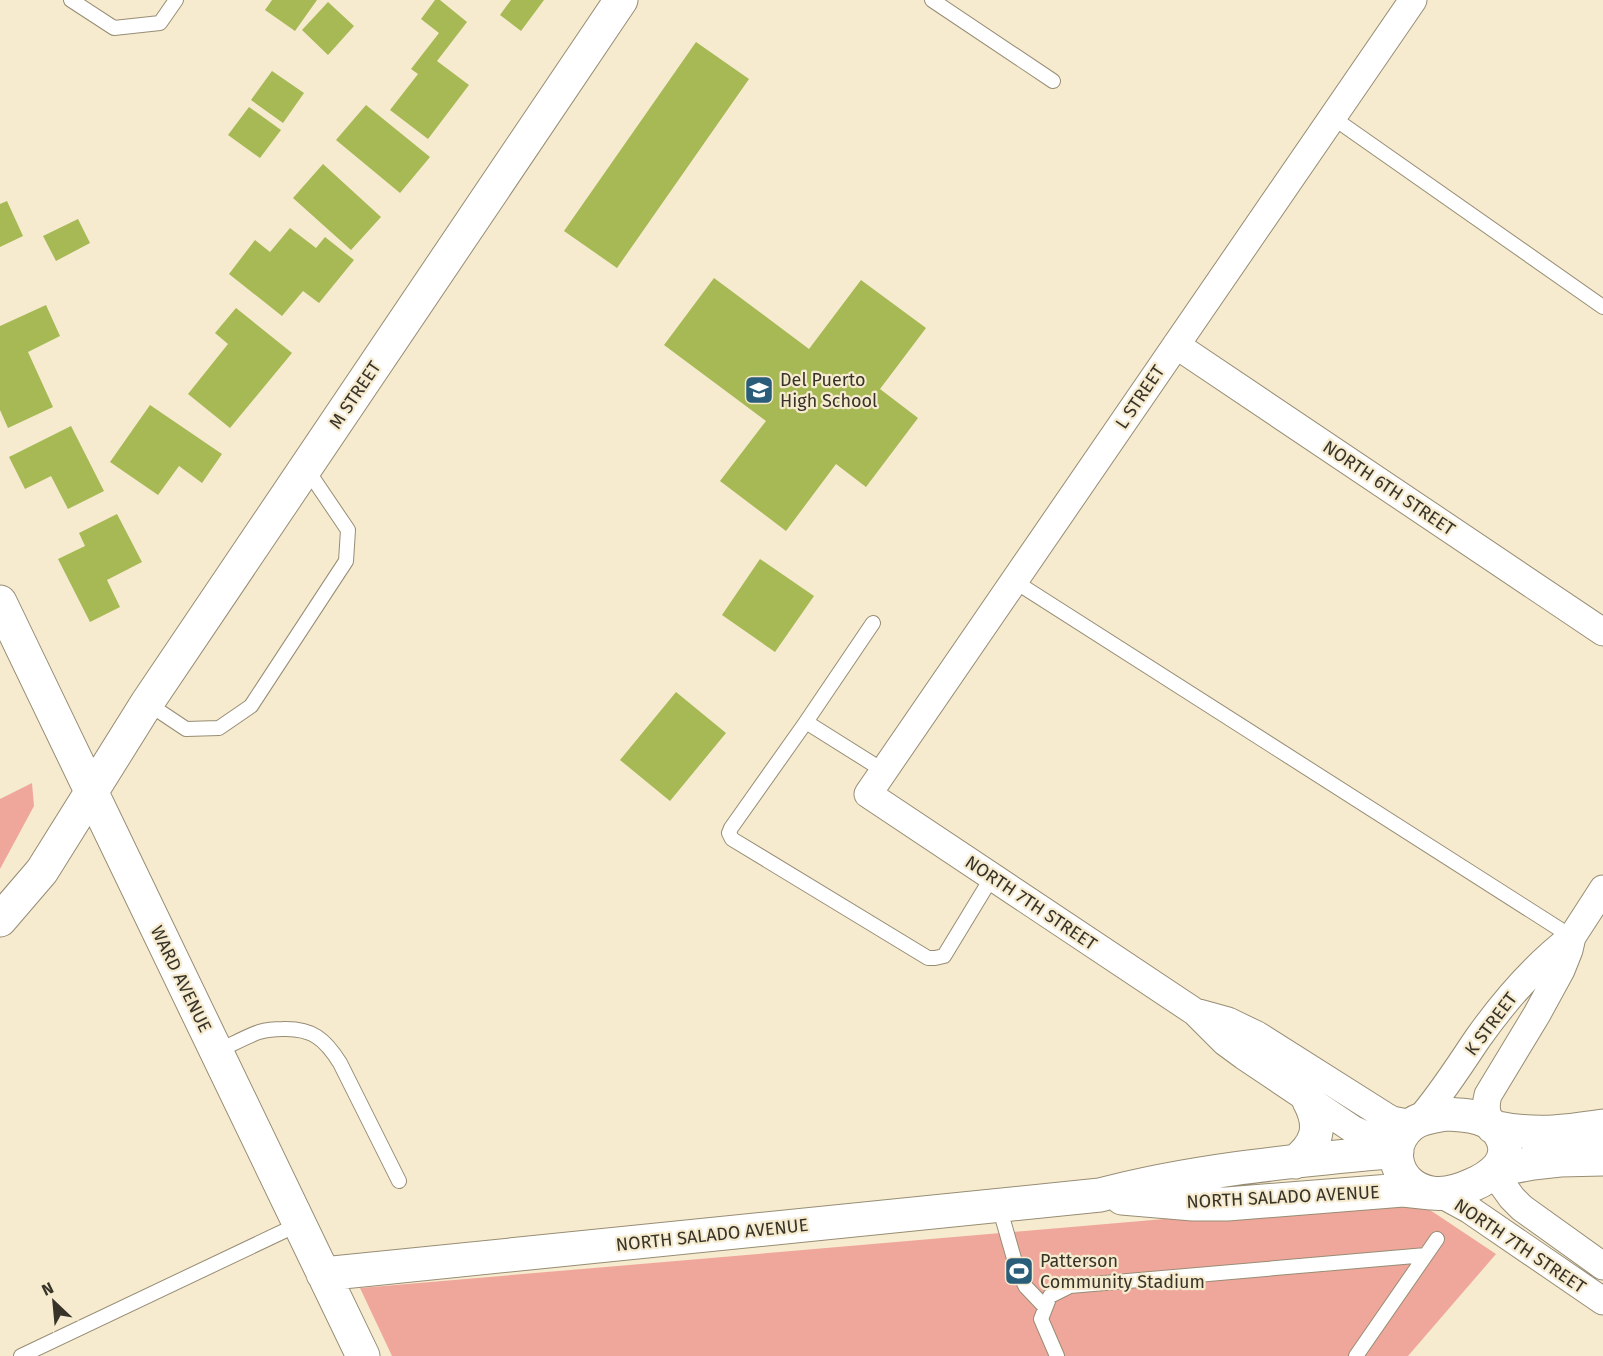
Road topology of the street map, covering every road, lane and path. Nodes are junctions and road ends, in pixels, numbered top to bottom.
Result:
1 (71, 0) edge
2 (176, 0) edge
3 (621, 0) edge
4 (932, 0) edge
5 (1413, 0) edge
6 (1053, 81) dead end
7 (1332, 117) junction
8 (1603, 307) edge
9 (1176, 345) junction
10 (306, 468) junction
11 (1014, 581) junction
12 (0, 602) edge
13 (873, 623) dead end
14 (1603, 632) edge
15 (147, 704) junction
16 (806, 722) junction
17 (884, 771) junction
18 (92, 792) junction
19 (868, 794) joint
20 (992, 877) junction
21 (1603, 889) edge
22 (0, 920) edge
23 (1572, 937) junction
24 (1195, 1012) junction
25 (216, 1052) junction
26 (1309, 1101) junction
27 (1492, 1126) junction
28 (1603, 1126) edge
29 (1407, 1135) junction
30 (1603, 1160) edge
31 (1295, 1162) junction
32 (1495, 1172) junction
33 (399, 1180) dead end
34 (1433, 1193) junction
35 (1100, 1195) junction
36 (999, 1206) junction
37 (299, 1224) junction
38 (1437, 1239) dead end
39 (1426, 1255) junction
40 (1603, 1266) edge
41 (323, 1274) junction
42 (1603, 1301) edge
43 (1046, 1308) junction
44 (21, 1356) edge
45 (363, 1356) edge
46 (1057, 1356) edge
47 (1356, 1356) edge

1 - 2 lane
3 - 10 main road, M STREET
4 - 6 lane
5 - 7 street, L STREET
7 - 8 lane
7 - 9 street, L STREET
9 - 11 street, L STREET
9 - 14 street, NORTH 6TH STREET
10 - 15 main road, M STREET
10 - 15 lane
11 - 17 street, L STREET
11 - 23 lane
12 - 18 main road, WARD AVENUE
13 - 16 lane
15 - 18 main road, M STREET
16 - 17 lane
16 - 20 lane
17 - 19 street, L STREET
18 - 22 main road, M STREET
18 - 25 main road, WARD AVENUE
19 - 20 street, NORTH 7TH STREET
20 - 24 street, NORTH 7TH STREET
21 - 23 street, K STREET
23 - 27 street, K STREET
23 - 29 street, K STREET
24 - 26 street, NORTH 7TH STREET
24 - 29 street, NORTH 7TH STREET
25 - 33 lane
25 - 37 main road, WARD AVENUE
26 - 29 street, NORTH 7TH STREET
26 - 31 main road
27 - 28 main road
27 - 29 main road
27 - 32 main road
29 - 31 main road, NORTH SALADO AVENUE
29 - 34 main road
30 - 32 main road
31 - 35 main road, NORTH SALADO AVENUE
32 - 34 main road
32 - 40 street, NORTH 7TH STREET
34 - 35 main road, NORTH SALADO AVENUE
34 - 42 street, NORTH 7TH STREET
35 - 36 main road, NORTH SALADO AVENUE
36 - 41 main road, NORTH SALADO AVENUE
36 - 43 lane
37 - 41 main road, WARD AVENUE
37 - 44 lane
38 - 39 lane
39 - 43 lane
39 - 47 lane
41 - 45 main road, WARD AVENUE
43 - 46 lane

